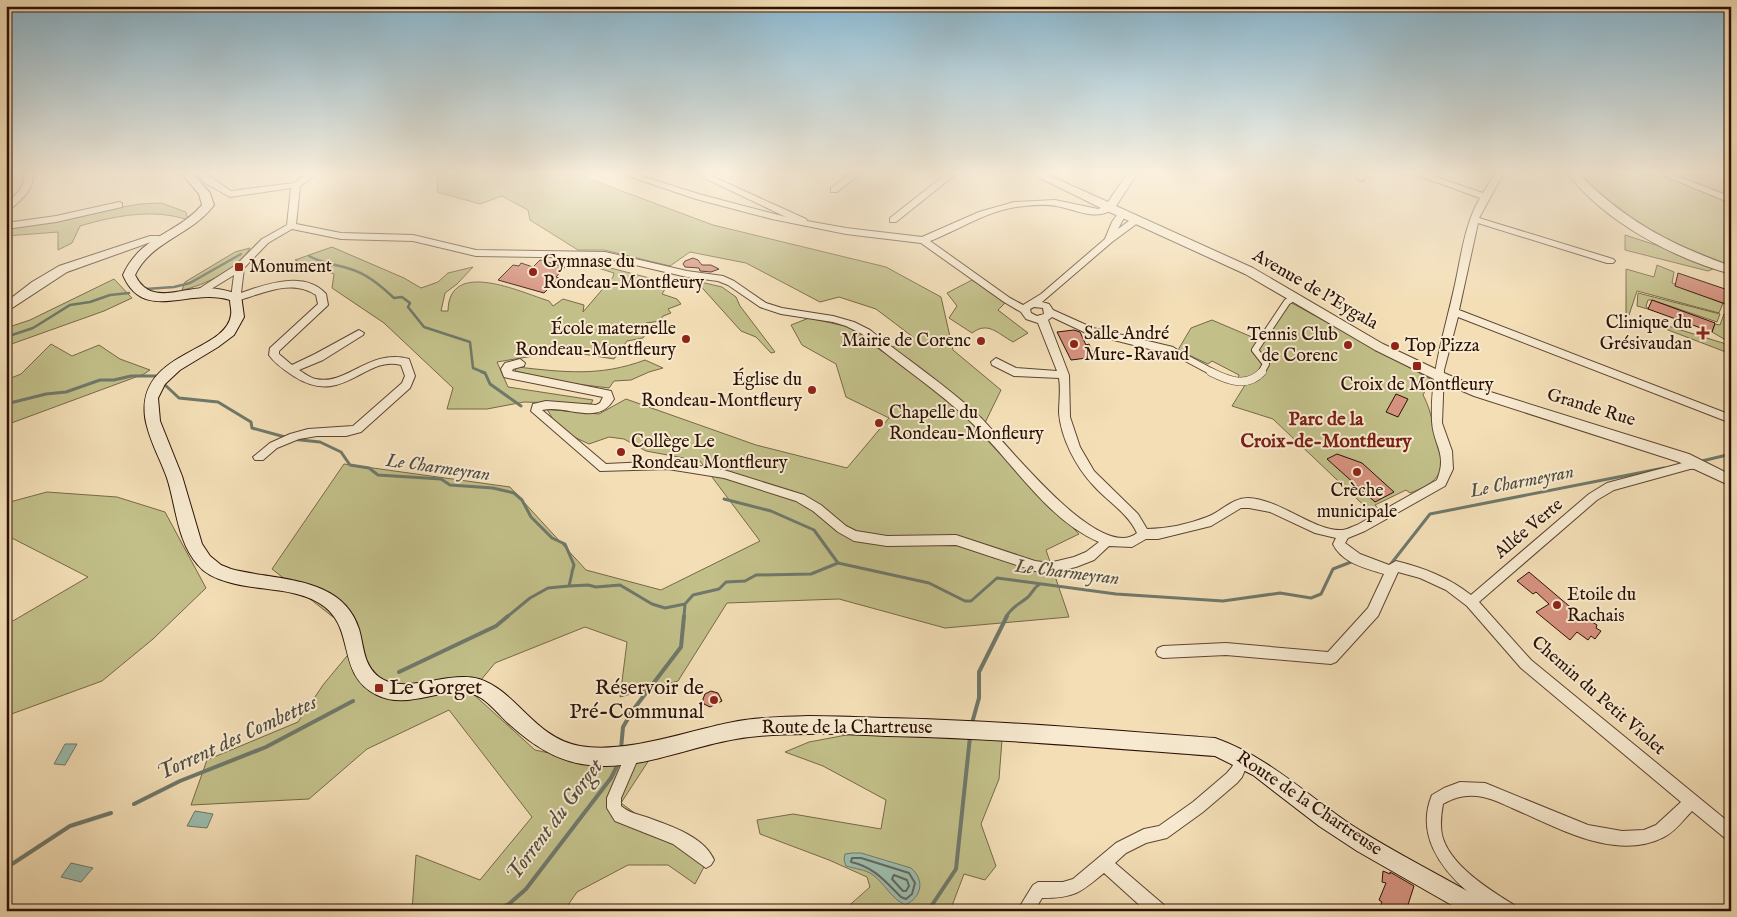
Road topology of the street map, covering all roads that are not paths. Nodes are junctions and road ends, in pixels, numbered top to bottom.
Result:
1 (65, 217) edge
2 (198, 217) edge
3 (292, 217) edge
4 (767, 217) edge
5 (797, 217) edge
6 (896, 217) edge
7 (976, 217) edge
8 (1120, 217) edge
9 (1129, 217) edge
10 (1622, 217) edge
11 (1474, 219) joint
12 (892, 220) dead end
13 (1136, 220) junction
14 (808, 225) junction
15 (6, 226) edge
16 (291, 226) junction
17 (162, 239) junction
18 (923, 240) junction
19 (1109, 240) junction
20 (1610, 261) dead end
21 (239, 267) junction
22 (1731, 270) edge
23 (200, 292) junction
24 (236, 298) junction
25 (1293, 298) junction
26 (1029, 306) junction
27 (6, 308) edge
28 (1045, 308) junction
29 (1454, 312) junction
30 (359, 333) dead end
31 (1173, 351) joint
32 (996, 362) dead end
33 (520, 363) dead end
34 (292, 369) junction
35 (1064, 375) junction
36 (1439, 382) junction
37 (1731, 418) edge
38 (259, 457) dead end
39 (1700, 465) junction
40 (1731, 481) edge
41 (1143, 534) junction
42 (1343, 535) junction
43 (1106, 542) junction
44 (1391, 572) junction
45 (1471, 602) junction
46 (1163, 652) dead end
47 (623, 755) junction
48 (1243, 758) junction
49 (1692, 801) junction
50 (1731, 834) edge
51 (706, 860) dead end
52 (1104, 864) junction
53 (1025, 911) edge
54 (1158, 911) edge
55 (1483, 911) edge
56 (1508, 911) edge

1 - 15 street
2 - 17 main road
3 - 16 street
4 - 14 street
5 - 14 street
6 - 12 street
7 - 18 street
8 - 19 street
9 - 13 street, Avenue de l'Eygala
10 - 22 street
11 - 20 street
11 - 29 street
13 - 19 street
13 - 25 street, Avenue de l'Eygala
14 - 18 street
16 - 21 street
16 - 43 street
17 - 23 main road
17 - 27 street
18 - 26 street
19 - 28 street
21 - 23 street
21 - 24 street
23 - 24 main road
24 - 34 street
24 - 47 main road, Route de la Chartreuse
25 - 31 street
25 - 36 street, Avenue de l'Eygala
26 - 28 street
26 - 28 street
28 - 31 street
28 - 35 street
29 - 36 street
29 - 37 street
30 - 34 street
32 - 35 street
33 - 43 street
34 - 38 street
35 - 41 street
36 - 39 street, Grande Rue
36 - 42 street
39 - 40 street, Grande Rue
39 - 45 street, Allée Verte
41 - 42 street
41 - 43 street
42 - 44 street, Chemin du Petit Violet
44 - 45 street, Chemin du Petit Violet
44 - 46 street
45 - 49 street, Chemin du Petit Violet
47 - 48 main road, Route de la Chartreuse
47 - 51 street
48 - 52 street
48 - 55 main road, Route de la Chartreuse
49 - 50 street
49 - 56 street
52 - 53 street
52 - 54 street

